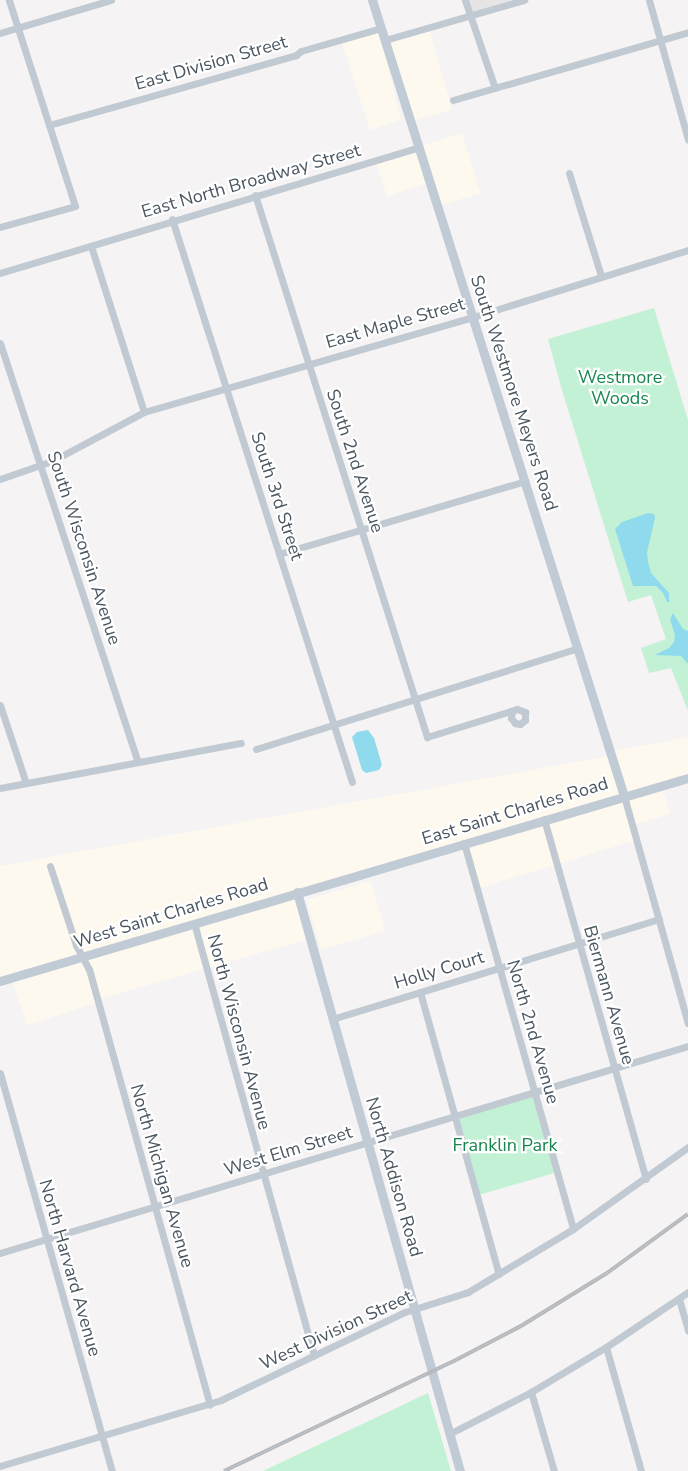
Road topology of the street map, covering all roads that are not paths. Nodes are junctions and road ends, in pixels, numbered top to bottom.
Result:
1 (9, 0) edge
2 (111, 0) edge
3 (372, 0) edge
4 (465, 0) edge
5 (524, 0) edge
6 (649, 0) edge
7 (470, 15) junction
8 (17, 27) junction
9 (381, 28) junction
10 (688, 32) edge
11 (0, 33) edge
12 (385, 40) junction
13 (662, 40) junction
14 (495, 88) junction
15 (453, 100) dead end
16 (49, 125) junction
17 (688, 140) edge
18 (419, 147) junction
19 (569, 172) dead end
20 (255, 195) junction
21 (172, 219) junction
22 (0, 227) edge
23 (91, 246) junction
24 (688, 250) edge
25 (0, 273) edge
26 (601, 276) junction
27 (473, 317) junction
28 (0, 343) edge
29 (308, 363) junction
30 (227, 387) junction
31 (144, 412) junction
32 (41, 465) junction
33 (0, 479) edge
34 (525, 481) junction
35 (361, 530) junction
36 (279, 554) junction
37 (578, 648) junction
38 (415, 698) junction
39 (0, 705) edge
40 (512, 712) dead end
41 (333, 723) junction
42 (241, 743) dead end
43 (256, 749) dead end
44 (138, 762) junction
45 (688, 778) edge
46 (352, 782) dead end
47 (26, 783) junction
48 (0, 788) edge
49 (624, 796) junction
50 (544, 819) junction
51 (464, 843) junction
52 (50, 866) dead end
53 (352, 877) joint
54 (297, 892) junction
55 (659, 919) junction
56 (194, 923) junction
57 (579, 944) junction
58 (82, 957) junction
59 (499, 968) junction
60 (0, 981) edge
61 (420, 992) junction
62 (332, 1019) junction
63 (688, 1023) edge
64 (688, 1046) edge
65 (615, 1068) junction
66 (0, 1073) edge
67 (534, 1092) junction
68 (454, 1116) junction
69 (367, 1143) junction
70 (688, 1147) edge
71 (263, 1174) junction
72 (646, 1179) junction
73 (155, 1207) junction
74 (573, 1228) junction
75 (47, 1239) junction
76 (0, 1253) edge
77 (499, 1274) junction
78 (688, 1292) edge
79 (679, 1299) junction
80 (414, 1309) junction
81 (688, 1331) edge
82 (606, 1347) junction
83 (314, 1356) junction
84 (531, 1392) junction
85 (210, 1404) junction
86 (449, 1434) junction
87 (102, 1436) junction
88 (0, 1466) edge
89 (112, 1471) edge
90 (459, 1471) edge
91 (554, 1471) edge
92 (641, 1471) edge

1 - 8 street
2 - 8 street
3 - 9 street, South Westmore Meyers Road
4 - 7 street
5 - 7 street
6 - 13 street
7 - 12 street
7 - 14 street
8 - 11 street
8 - 16 street
9 - 12 street, South Westmore Meyers Road
9 - 16 street, East Division Street
10 - 13 street
12 - 18 street, South Westmore Meyers Road
13 - 14 street
13 - 17 street
14 - 15 street
16 - 22 street
18 - 20 street, East North Broadway Street
18 - 27 street, South Westmore Meyers Road
19 - 26 street
20 - 21 street, East North Broadway Street
20 - 29 street, South 2nd Avenue
21 - 23 street, East North Broadway Street
21 - 30 street, South 3rd Street
23 - 25 street, East North Broadway Street
23 - 31 street
24 - 26 street, East Maple Street
26 - 27 street, East Maple Street
27 - 29 street, East Maple Street
27 - 34 street, South Westmore Meyers Road
28 - 32 street, South Wisconsin Avenue
29 - 30 street, East Maple Street
29 - 35 street, South 2nd Avenue
30 - 31 street, East Maple Street
30 - 36 street, South 3rd Street
31 - 32 street, East Maple Street
32 - 33 street, East Maple Street
32 - 44 street, South Wisconsin Avenue
34 - 35 street
34 - 37 street, South Westmore Meyers Road
35 - 36 street
35 - 38 street, South 2nd Avenue
36 - 41 street, South 3rd Street
37 - 38 street
37 - 49 street, South Westmore Meyers Road
38 - 40 street, South 2nd Avenue
38 - 41 street
39 - 47 street
41 - 43 street
41 - 46 street, South 3rd Street
42 - 44 street
44 - 47 street
45 - 49 street, East Saint Charles Road
47 - 48 street
49 - 50 street, East Saint Charles Road
49 - 55 street
50 - 51 street, East Saint Charles Road
50 - 57 street, Biermann Avenue
51 - 53 street, East Saint Charles Road
51 - 59 street, North 2nd Avenue
52 - 58 street, North Michigan Avenue
53 - 54 street, West Saint Charles Road
54 - 56 street, West Saint Charles Road
54 - 62 street, North Addison Road
55 - 57 street, Holly Court
55 - 63 street
56 - 58 street, West Saint Charles Road
56 - 71 street, North Wisconsin Avenue
57 - 59 street, Holly Court
57 - 65 street, Biermann Avenue
58 - 60 street, West Saint Charles Road
58 - 73 street, North Michigan Avenue
59 - 61 street, Holly Court
59 - 67 street, North 2nd Avenue
61 - 62 street, Holly Court
61 - 68 street
62 - 69 street, North Addison Road
64 - 65 street, West Elm Street
65 - 67 street, West Elm Street
65 - 72 street, Biermann Avenue
66 - 75 street, North Harvard Avenue
67 - 68 street, West Elm Street
67 - 74 street, North 2nd Avenue
68 - 69 street, West Elm Street
68 - 77 street
69 - 71 street, West Elm Street
69 - 80 street, North Addison Road
70 - 72 street, West Division Street
71 - 73 street, West Elm Street
71 - 83 street, North Wisconsin Avenue
72 - 74 street, West Division Street
73 - 75 street, West Elm Street
73 - 85 street, North Michigan Avenue
74 - 77 street, West Division Street
75 - 76 street, West Elm Street
75 - 87 street, North Harvard Avenue
77 - 80 street, West Division Street
78 - 79 street
79 - 81 street
79 - 82 street
80 - 83 street, West Division Street
80 - 86 street, North Addison Road
82 - 84 street
82 - 92 street
83 - 85 street, West Division Street
84 - 86 street
84 - 91 street
85 - 87 street, West Division Street
86 - 90 street, North Addison Road
87 - 88 street, West Division Street
87 - 89 street, North Harvard Avenue

